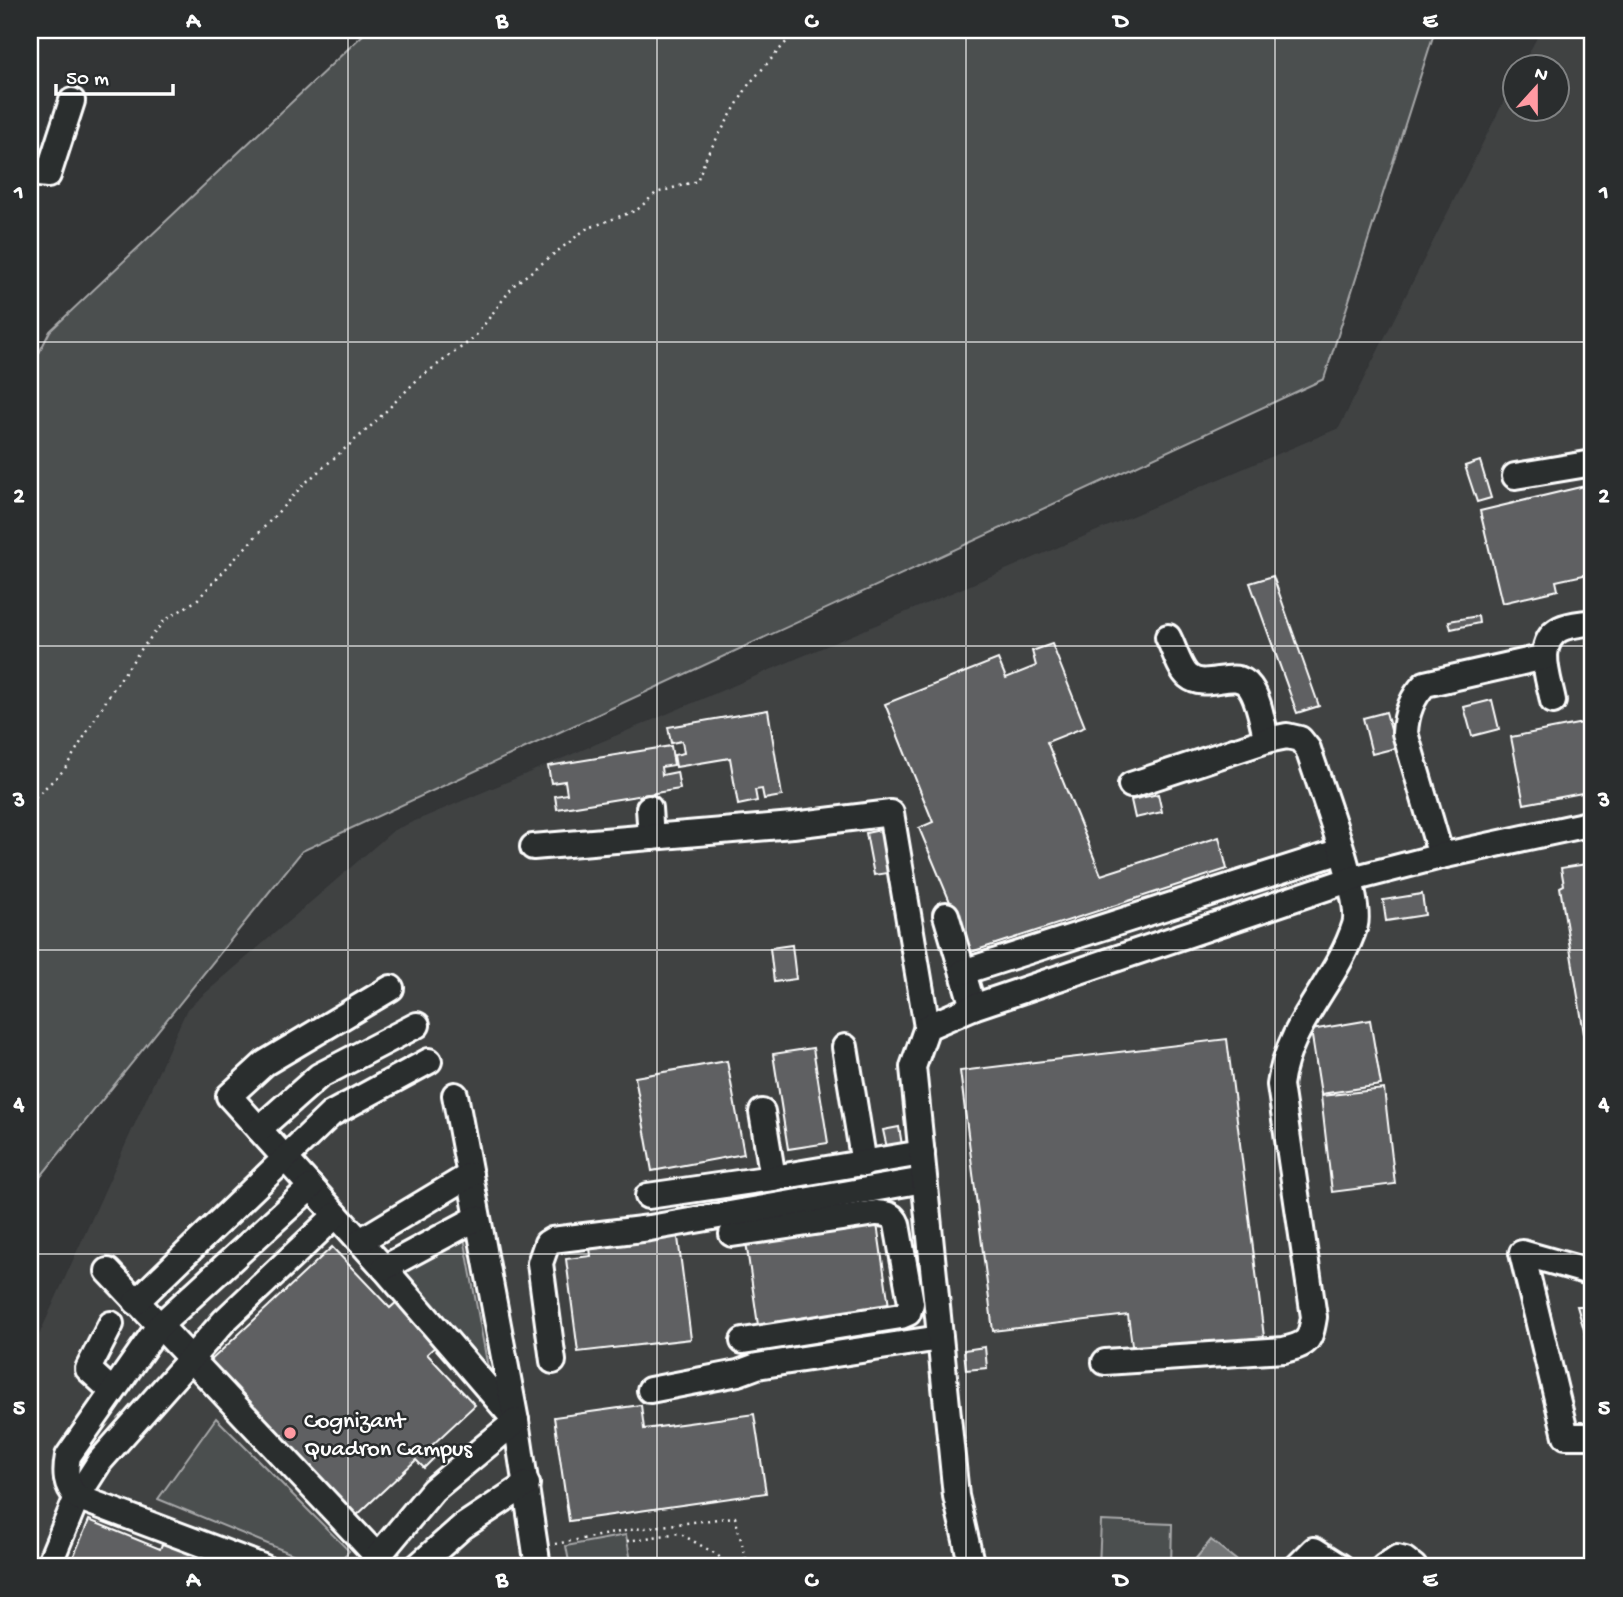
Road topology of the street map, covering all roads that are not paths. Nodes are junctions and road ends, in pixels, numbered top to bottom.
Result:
1 (72, 101) dead end
2 (30, 173) edge
3 (1593, 463) edge
4 (1515, 476) dead end
5 (1593, 622) edge
6 (1168, 637) dead end
7 (1545, 657) junction
8 (1553, 701) dead end
9 (1267, 740) junction
10 (1131, 785) dead end
11 (649, 808) dead end
12 (1593, 823) edge
13 (652, 837) junction
14 (533, 847) dead end
15 (1340, 851) junction
16 (1441, 856) junction
17 (1352, 880) junction
18 (946, 915) dead end
19 (963, 972) junction
20 (391, 988) dead end
21 (973, 1007) junction
22 (416, 1025) dead end
23 (927, 1027) junction
24 (845, 1046) dead end
25 (429, 1061) dead end
26 (455, 1095) dead end
27 (762, 1112) dead end
28 (259, 1129) junction
29 (922, 1153) junction
30 (285, 1159) junction
31 (864, 1164) junction
32 (470, 1175) junction
33 (773, 1178) junction
34 (925, 1180) junction
35 (311, 1187) junction
36 (648, 1196) dead end
37 (336, 1215) junction
38 (477, 1218) junction
39 (732, 1234) dead end
40 (360, 1241) junction
41 (384, 1268) junction
42 (933, 1268) junction
43 (108, 1271) dead end
44 (906, 1273) junction
45 (1593, 1273) edge
46 (135, 1302) junction
47 (111, 1324) dead end
48 (158, 1327) junction
49 (940, 1338) junction
50 (743, 1341) dead end
51 (189, 1360) junction
52 (553, 1361) dead end
53 (1105, 1362) dead end
54 (650, 1390) dead end
55 (112, 1391) junction
56 (516, 1421) junction
57 (1593, 1436) edge
58 (527, 1484) junction
59 (77, 1497) junction
60 (548, 1561) edge
61 (373, 1562) edge
62 (48, 1567) edge
63 (263, 1567) edge
64 (417, 1567) edge
65 (972, 1567) edge
66 (1297, 1567) edge
67 (1341, 1567) edge
68 (1384, 1567) edge
69 (1414, 1567) edge

1 - 2 street
3 - 4 street
5 - 7 street
6 - 9 street
7 - 8 street
7 - 16 street
9 - 10 street
9 - 15 street
11 - 13 street
12 - 16 street
13 - 14 street
13 - 23 street
15 - 17 street
15 - 19 street
16 - 17 street
17 - 21 street
17 - 53 street
18 - 19 street
19 - 21 street
20 - 28 street
21 - 23 street
22 - 28 street
23 - 29 street
24 - 31 street
25 - 30 street
26 - 32 street
27 - 33 street
28 - 30 street
29 - 31 street
29 - 34 street
30 - 35 street
30 - 46 street
31 - 33 street
32 - 38 street
32 - 40 street
33 - 36 street
34 - 42 street
34 - 52 street
35 - 37 street
35 - 48 street
37 - 40 street
37 - 51 street
38 - 41 street
38 - 56 street
39 - 44 street
40 - 41 street
41 - 56 street
42 - 44 street
42 - 49 street
43 - 46 street
44 - 50 street
45 - 57 street
46 - 48 street
47 - 55 street
48 - 51 street
48 - 55 street
49 - 54 street
49 - 65 street
51 - 59 street
51 - 61 street
55 - 59 street
56 - 58 street
56 - 61 street
58 - 60 street
58 - 64 street
59 - 62 street
59 - 63 street
66 - 67 street
68 - 69 street

